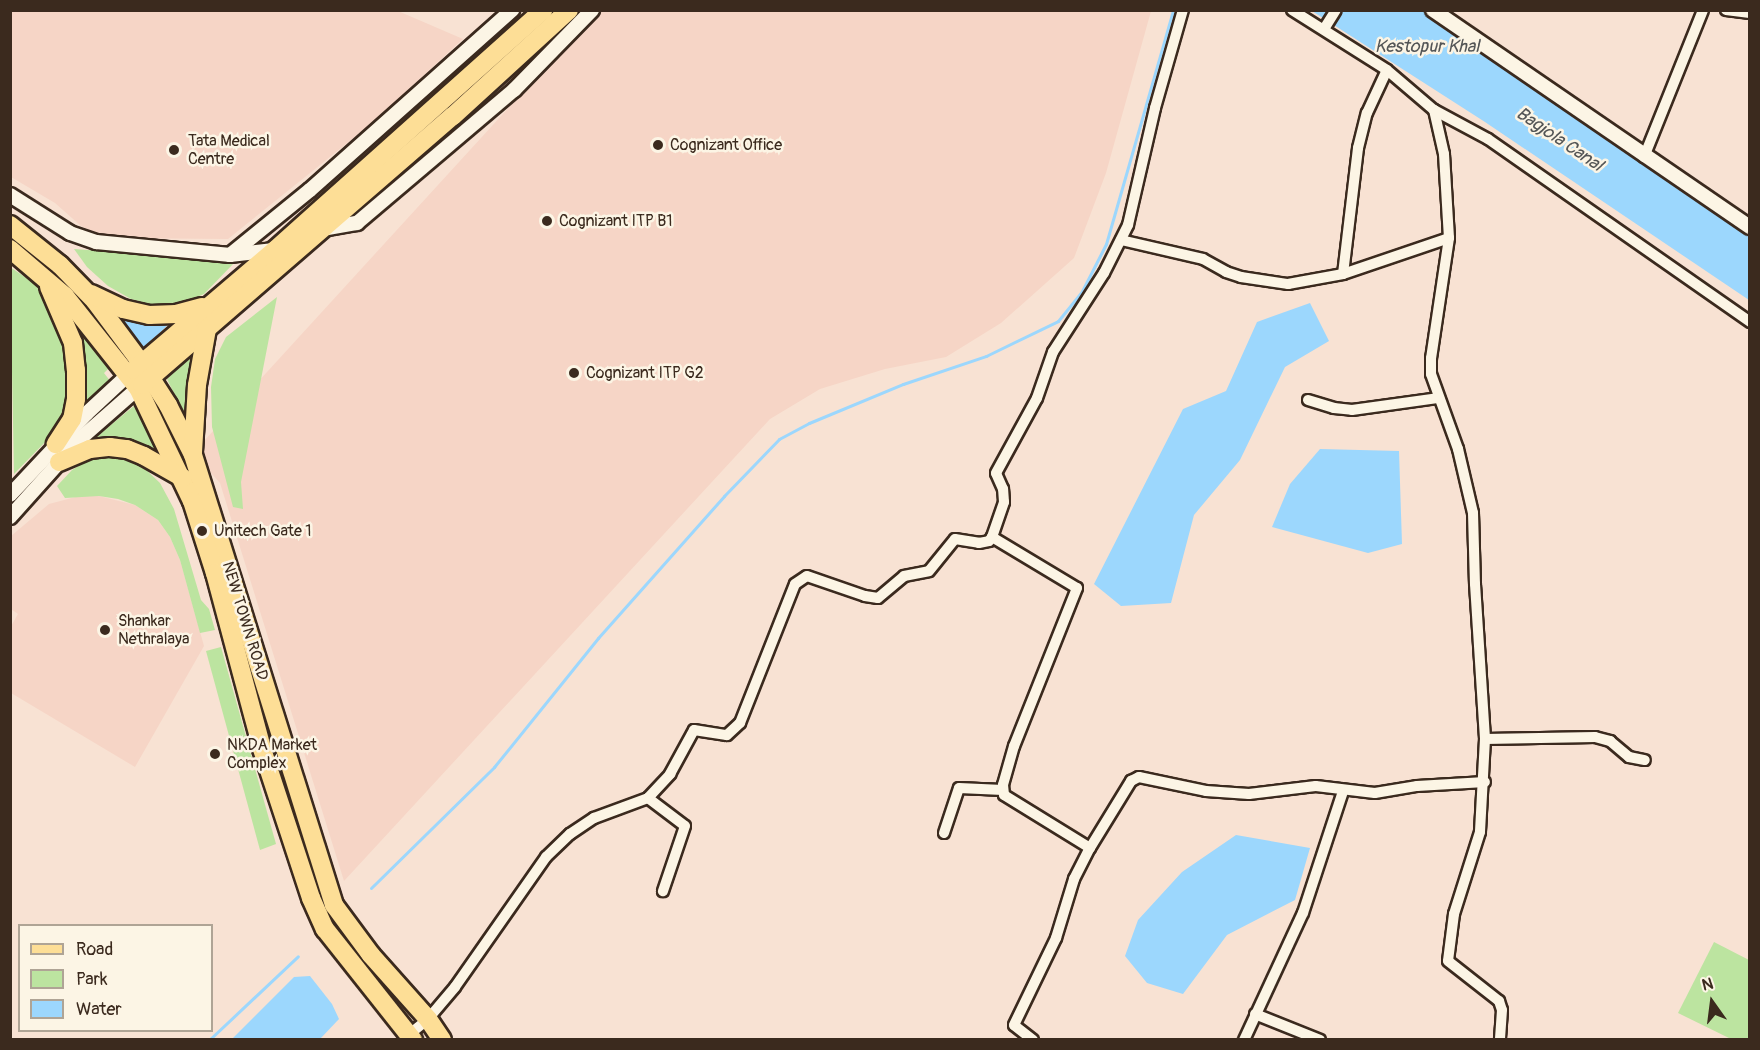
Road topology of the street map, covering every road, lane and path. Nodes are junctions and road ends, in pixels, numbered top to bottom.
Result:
1 (512, 10) edge
2 (543, 10) edge
3 (569, 10) edge
4 (592, 10) edge
5 (1183, 10) edge
6 (1292, 10) edge
7 (1433, 10) edge
8 (1703, 10) edge
9 (1726, 10) edge
10 (1335, 13) edge
11 (1749, 14) edge
12 (1324, 29) junction
13 (1386, 70) junction
14 (1434, 110) junction
15 (1644, 157) junction
16 (10, 195) edge
17 (10, 225) edge
18 (1749, 227) edge
19 (322, 229) junction
20 (1449, 238) junction
21 (1122, 240) junction
22 (10, 249) edge
23 (274, 250) junction
24 (230, 255) junction
25 (1343, 274) junction
26 (44, 277) junction
27 (87, 292) junction
28 (211, 304) junction
29 (1749, 322) edge
30 (207, 329) junction
31 (140, 376) junction
32 (1439, 398) junction
33 (1308, 400) dead end
34 (56, 444) junction
35 (193, 454) junction
36 (59, 462) junction
37 (183, 478) junction
38 (10, 495) edge
39 (10, 517) edge
40 (992, 537) junction
41 (1485, 739) junction
42 (1645, 759) dead end
43 (1485, 782) junction
44 (1003, 790) junction
45 (1343, 791) junction
46 (648, 798) junction
47 (944, 833) dead end
48 (1090, 848) junction
49 (663, 891) dead end
50 (1255, 1014) junction
51 (428, 1019) junction
52 (409, 1038) edge
53 (442, 1040) edge
54 (1033, 1040) edge
55 (1244, 1040) edge
56 (1320, 1040) edge
57 (1500, 1040) edge

1 - 24 street
2 - 23 main road
3 - 19 main road
4 - 19 street
5 - 21 street
6 - 12 street
7 - 15 street
8 - 15 street
9 - 11 street
10 - 12 street
12 - 13 street
13 - 14 street
13 - 25 street
14 - 20 street
14 - 29 street
15 - 18 street
16 - 24 street
17 - 27 main road, NEW TOWN ROAD
19 - 30 main road
20 - 25 street
20 - 32 street
21 - 25 street
21 - 40 street
22 - 26 main road
23 - 24 street
23 - 28 main road
26 - 31 main road
26 - 34 main road
27 - 28 main road
27 - 31 main road, NEW TOWN ROAD
28 - 31 main road
30 - 31 main road
30 - 35 main road
31 - 34 street
31 - 35 main road, NEW TOWN ROAD
31 - 36 street
31 - 37 main road
32 - 33 street
32 - 41 street
34 - 38 street
35 - 51 main road, NEW TOWN ROAD
36 - 37 main road
36 - 39 street
37 - 52 main road
40 - 44 street
40 - 46 street
41 - 42 street
41 - 43 street
43 - 45 street
43 - 57 street
44 - 47 street
44 - 48 street
45 - 48 street
45 - 50 street
46 - 49 street
46 - 51 street
48 - 54 street
50 - 55 street
50 - 56 street
51 - 52 street
51 - 53 main road, NEW TOWN ROAD

